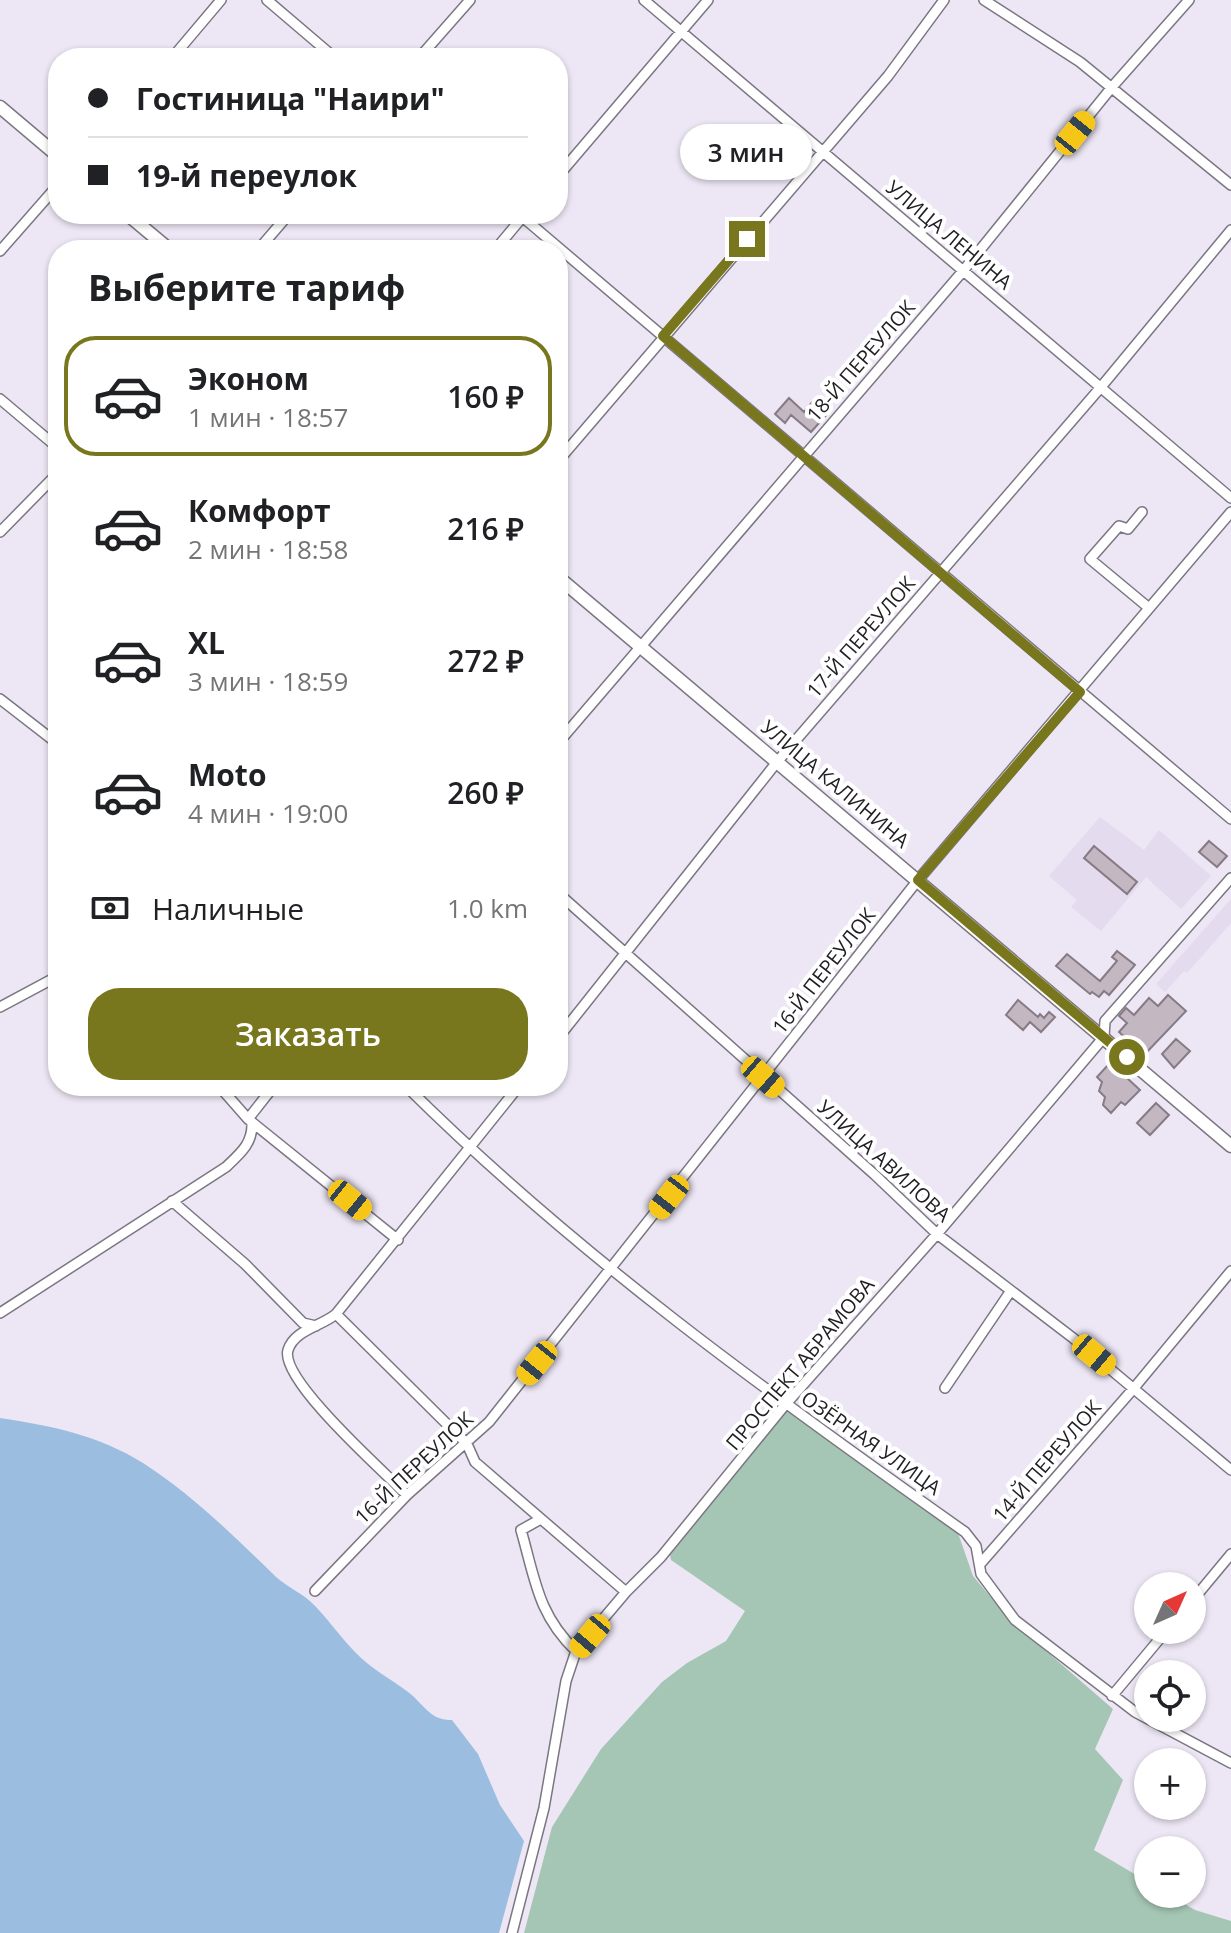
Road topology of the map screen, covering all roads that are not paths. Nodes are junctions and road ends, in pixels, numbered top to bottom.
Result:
1 (221, 0) edge
2 (267, 0) edge
3 (470, 0) edge
4 (644, 0) edge
5 (708, 0) edge
6 (944, 0) edge
7 (984, 0) edge
8 (1189, 0) edge
9 (682, 32) junction
10 (180, 48) edge
11 (323, 48) edge
12 (428, 48) edge
13 (1112, 87) junction
14 (0, 107) edge
15 (48, 148) edge
16 (822, 151) junction
17 (568, 164) edge
18 (1231, 185) edge
19 (48, 196) edge
20 (139, 224) edge
21 (280, 224) edge
22 (515, 224) edge
23 (532, 224) edge
24 (1231, 230) edge
25 (158, 240) edge
26 (267, 240) edge
27 (503, 240) edge
28 (551, 240) edge
29 (0, 251) edge
30 (568, 254) edge
31 (963, 271) junction
32 (663, 336) junction
33 (1101, 387) junction
34 (0, 399) edge
35 (48, 440) edge
36 (568, 449) edge
37 (804, 455) junction
38 (48, 483) edge
39 (1231, 498) edge
40 (1142, 512) dead end
41 (1231, 512) edge
42 (0, 532) edge
43 (940, 572) junction
44 (568, 585) edge
45 (1149, 608) junction
46 (641, 647) junction
47 (1080, 692) junction
48 (0, 699) edge
49 (568, 731) edge
50 (48, 736) edge
51 (777, 762) junction
52 (1231, 819) edge
53 (1231, 878) edge
54 (918, 880) junction
55 (568, 902) edge
56 (624, 954) junction
57 (48, 981) edge
58 (0, 1007) edge
59 (568, 1025) edge
60 (1104, 1037) junction
61 (763, 1077) junction
62 (228, 1096) edge
63 (267, 1096) edge
64 (417, 1096) edge
65 (511, 1096) edge
66 (250, 1120) junction
67 (1231, 1146) edge
68 (471, 1147) junction
69 (172, 1201) junction
70 (937, 1234) junction
71 (398, 1240) junction
72 (613, 1268) junction
73 (1231, 1271) edge
74 (1010, 1292) junction
75 (0, 1313) edge
76 (336, 1314) junction
77 (323, 1325) junction
78 (945, 1388) dead end
79 (1134, 1388) junction
80 (785, 1405) junction
81 (467, 1444) junction
82 (1231, 1470) edge
83 (407, 1495) junction
84 (539, 1520) junction
85 (1231, 1554) edge
86 (981, 1563) junction
87 (1206, 1584) edge
88 (315, 1591) dead end
89 (626, 1592) junction
90 (1155, 1644) edge
91 (576, 1651) junction
92 (1112, 1696) junction
93 (1231, 1763) edge
94 (512, 1933) edge

1 - 10 street
2 - 11 street
3 - 12 street
4 - 9 street, УЛИЦА ЛЕНИНА
5 - 9 street
6 - 16 street
7 - 13 street
8 - 13 street, 18-Й ПЕРЕУЛОК
9 - 16 street, УЛИЦА ЛЕНИНА
9 - 17 street
13 - 18 street
13 - 31 street, 18-Й ПЕРЕУЛОК
14 - 15 main road
16 - 31 street, УЛИЦА ЛЕНИНА
16 - 32 street
19 - 29 street
20 - 25 main road
21 - 26 street
22 - 27 street
23 - 28 street
24 - 33 street, 17-Й ПЕРЕУЛОК
30 - 32 street
31 - 33 street, УЛИЦА ЛЕНИНА
31 - 37 street, 18-Й ПЕРЕУЛОК
32 - 36 street
32 - 37 street
33 - 39 street, УЛИЦА ЛЕНИНА
33 - 43 street, 17-Й ПЕРЕУЛОК
34 - 35 street
37 - 43 street
37 - 46 street, 18-Й ПЕРЕУЛОК
38 - 42 street
40 - 45 street
41 - 45 street, 16-Й ПЕРЕУЛОК
43 - 47 street
43 - 51 street, 17-Й ПЕРЕУЛОК
44 - 46 main road, УЛИЦА КАЛИНИНА
45 - 47 street, 16-Й ПЕРЕУЛОК
46 - 49 street, 18-Й ПЕРЕУЛОК
46 - 51 main road, УЛИЦА КАЛИНИНА
47 - 52 street
47 - 54 street, 16-Й ПЕРЕУЛОК
48 - 50 street
51 - 54 main road, УЛИЦА КАЛИНИНА
51 - 56 street, 17-Й ПЕРЕУЛОК
53 - 60 street, ПРОСПЕКТ АБРАМОВА
54 - 60 main road, УЛИЦА КАЛИНИНА
54 - 61 street, 16-Й ПЕРЕУЛОК
55 - 56 street, УЛИЦА АВИЛОВА
56 - 59 street, 17-Й ПЕРЕУЛОК
56 - 61 street, УЛИЦА АВИЛОВА
57 - 58 street
60 - 67 main road, УЛИЦА КАЛИНИНА
60 - 70 street, ПРОСПЕКТ АБРАМОВА
61 - 70 street, УЛИЦА АВИЛОВА
61 - 72 street, 16-Й ПЕРЕУЛОК
62 - 66 street
63 - 66 street
64 - 68 street, ОЗЁРНАЯ УЛИЦА
65 - 68 street
66 - 69 street
66 - 71 street
68 - 71 street
68 - 72 street, ОЗЁРНАЯ УЛИЦА
69 - 75 street
69 - 77 street
70 - 74 street, УЛИЦА АВИЛОВА
70 - 80 street, ПРОСПЕКТ АБРАМОВА
71 - 76 street
72 - 80 street, ОЗЁРНАЯ УЛИЦА
72 - 81 street, 16-Й ПЕРЕУЛОК
73 - 79 street, 14-Й ПЕРЕУЛОК
74 - 78 street
74 - 79 street, УЛИЦА АВИЛОВА
76 - 77 street
76 - 81 street
77 - 83 street
79 - 82 street, УЛИЦА АВИЛОВА
79 - 86 street, 14-Й ПЕРЕУЛОК
80 - 86 street, ОЗЁРНАЯ УЛИЦА
80 - 89 street, ПРОСПЕКТ АБРАМОВА
81 - 83 street, 16-Й ПЕРЕУЛОК
81 - 84 street
83 - 88 street, 16-Й ПЕРЕУЛОК
84 - 89 street
84 - 91 street
85 - 87 street
86 - 92 street, ОЗЁРНАЯ УЛИЦА
89 - 91 street, ПРОСПЕКТ АБРАМОВА
90 - 92 street
91 - 94 street, ПРОСПЕКТ АБРАМОВА
92 - 93 street, ОЗЁРНАЯ УЛИЦА

